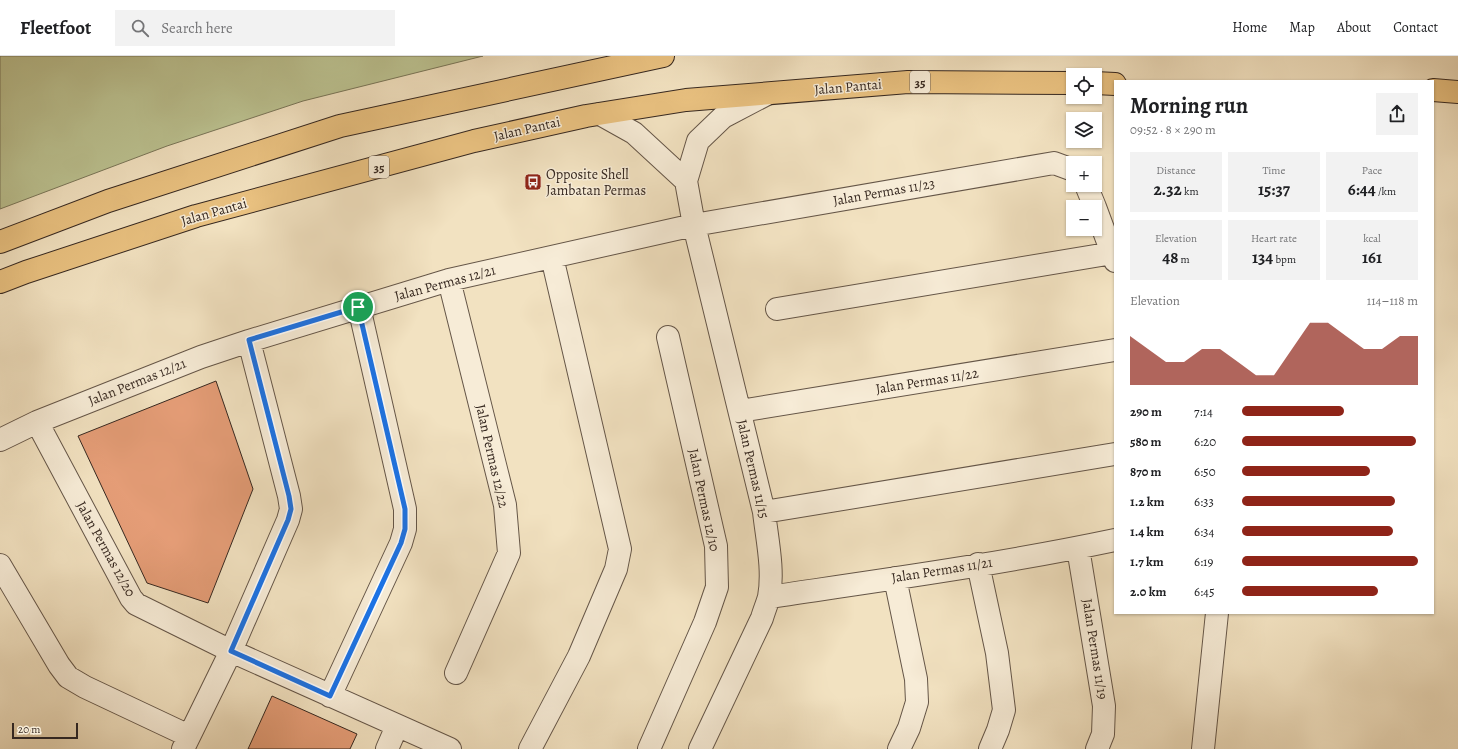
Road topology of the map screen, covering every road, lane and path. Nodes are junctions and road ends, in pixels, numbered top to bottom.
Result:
1 (614, 56) edge
2 (663, 56) edge
3 (592, 71) junction
4 (1066, 83) edge
5 (1102, 83) edge
6 (1114, 84) edge
7 (1434, 90) edge
8 (1458, 92) edge
9 (767, 94) junction
10 (600, 114) junction
11 (1066, 167) edge
12 (686, 181) junction
13 (694, 225) junction
14 (1102, 225) edge
15 (0, 242) edge
16 (552, 257) junction
17 (1114, 257) edge
18 (449, 280) junction
19 (0, 282) edge
20 (358, 307) junction
21 (777, 309) dead end
22 (668, 337) dead end
23 (249, 340) junction
24 (1114, 350) edge
25 (740, 411) junction
26 (37, 422) junction
27 (0, 440) edge
28 (1114, 454) edge
29 (764, 512) junction
30 (1114, 540) edge
31 (1078, 548) junction
32 (978, 564) junction
33 (0, 565) edge
34 (895, 578) junction
35 (769, 597) junction
36 (1217, 614) edge
37 (231, 651) junction
38 (456, 674) dead end
39 (330, 696) junction
40 (397, 726) junction
41 (186, 742) edge
42 (387, 749) edge
43 (450, 749) edge
44 (530, 749) edge
45 (649, 749) edge
46 (700, 749) edge
47 (899, 749) edge
48 (990, 749) edge
49 (1097, 749) edge
50 (1203, 749) edge

1 - 3 street
2 - 3 highway
3 - 15 highway
4 - 9 highway, Jalan Pantai / 35
5 - 6 highway
7 - 8 highway
9 - 10 highway, Jalan Pantai / 35
9 - 12 street, Jalan Permas 11/15
10 - 12 street
10 - 19 highway, Jalan Pantai / 35
11 - 13 street, Jalan Permas 11/23
12 - 13 street, Jalan Permas 11/15
13 - 16 street, Jalan Permas 12/21
13 - 25 street, Jalan Permas 11/15
14 - 17 street
16 - 18 street, Jalan Permas 12/21
16 - 44 street
17 - 21 street
18 - 20 street, Jalan Permas 12/21
18 - 38 street, Jalan Permas 12/22
20 - 23 street, Jalan Permas 12/21
20 - 39 street
22 - 45 street, Jalan Permas 12/10
23 - 26 street, Jalan Permas 12/21
23 - 37 street
24 - 25 street, Jalan Permas 11/22
25 - 29 street, Jalan Permas 11/15
26 - 27 street, Jalan Permas 12/21
26 - 37 street, Jalan Permas 12/20
28 - 29 street
29 - 35 street, Jalan Permas 11/15
30 - 31 street, Jalan Permas 11/21
31 - 32 street, Jalan Permas 11/21
31 - 49 street, Jalan Permas 11/19
32 - 34 street, Jalan Permas 11/21
32 - 48 street
33 - 41 street
34 - 35 street, Jalan Permas 11/21
34 - 47 street
35 - 46 street, Jalan Permas 11/15
36 - 50 street
37 - 39 street, Jalan Permas 12/20
37 - 41 street
39 - 40 street, Jalan Permas 12/20
40 - 42 street
40 - 43 street, Jalan Permas 12/20

